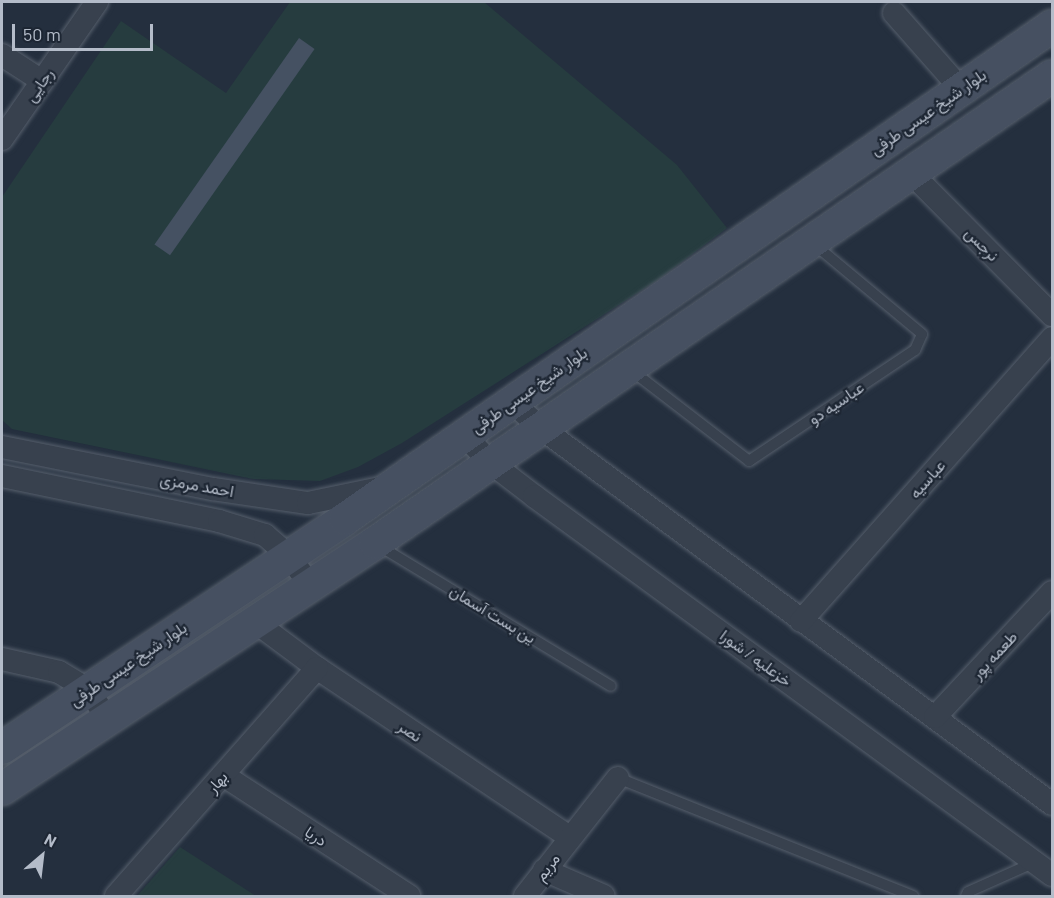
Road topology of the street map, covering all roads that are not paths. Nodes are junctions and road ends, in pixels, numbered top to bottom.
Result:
1 (97, 2) edge
2 (894, 13) dead end
3 (1053, 26) edge
4 (2, 55) edge
5 (1053, 75) edge
6 (42, 81) junction
7 (962, 89) junction
8 (2, 139) edge
9 (911, 173) junction
10 (811, 242) junction
11 (1053, 315) edge
12 (1053, 338) edge
13 (628, 368) junction
14 (512, 402) junction
15 (541, 428) junction
16 (464, 435) junction
17 (2, 447) edge
18 (491, 463) junction
19 (2, 476) edge
20 (392, 486) junction
21 (375, 543) junction
22 (289, 556) junction
23 (310, 585) junction
24 (1053, 592) edge
25 (254, 621) junction
26 (801, 621) junction
27 (2, 659) edge
28 (317, 668) junction
29 (611, 686) dead end
30 (89, 690) junction
31 (935, 717) junction
32 (107, 719) junction
33 (2, 748) edge
34 (224, 775) junction
35 (618, 778) joint
36 (2, 789) edge
37 (1053, 804) edge
38 (569, 837) junction
39 (1044, 868) edge
40 (544, 870) junction
41 (116, 897) edge
42 (409, 897) edge
43 (525, 897) edge
44 (604, 897) edge
45 (913, 897) edge
46 (966, 897) edge

1 - 6 street, رجایی
2 - 7 street
3 - 7 main road, بلوار شیخ عیسی طرفی
4 - 6 street
5 - 9 main road, بلوار شیخ عیسی طرفی
6 - 8 street, رجایی
7 - 14 main road, بلوار شیخ عیسی طرفی
9 - 10 main road, بلوار شیخ عیسی طرفی
9 - 11 street, نرجس
10 - 13 main road, بلوار شیخ عیسی طرفی
10 - 13 lane, عباسیه دو
12 - 26 street, عباسیه
13 - 15 main road, بلوار شیخ عیسی طرفی
14 - 15 street
14 - 16 main road, بلوار شیخ عیسی طرفی
15 - 18 main road, بلوار شیخ عیسی طرفی
15 - 26 street
16 - 18 street, خزعلیه / شورا
16 - 20 main road, بلوار شیخ عیسی طرفی
17 - 20 street, احمد مرمزی
18 - 21 main road, بلوار شیخ عیسی طرفی
18 - 39 street, خزعلیه / شورا
19 - 22 street, احمد مرمزی
20 - 22 main road, بلوار شیخ عیسی طرفی
21 - 23 main road, بلوار شیخ عیسی طرفی
21 - 29 lane, ین بست آسمان
22 - 23 street, احمد مرمزی
22 - 30 main road, بلوار شیخ عیسی طرفی
23 - 25 main road, بلوار شیخ عیسی طرفی
24 - 31 street, طعمه پور
25 - 28 street, نصر
25 - 32 main road, بلوار شیخ عیسی طرفی
26 - 31 street
27 - 30 street
28 - 34 street, بهار
28 - 38 street, نصر
30 - 32 street
30 - 33 main road, بلوار شیخ عیسی طرفی
31 - 37 street
32 - 36 main road, بلوار شیخ عیسی طرفی
34 - 41 street, بهار
34 - 42 street, دریا
35 - 38 street, مریم
35 - 45 lane
38 - 40 street, مریم
39 - 46 lane
40 - 43 street, مریم
40 - 44 street

